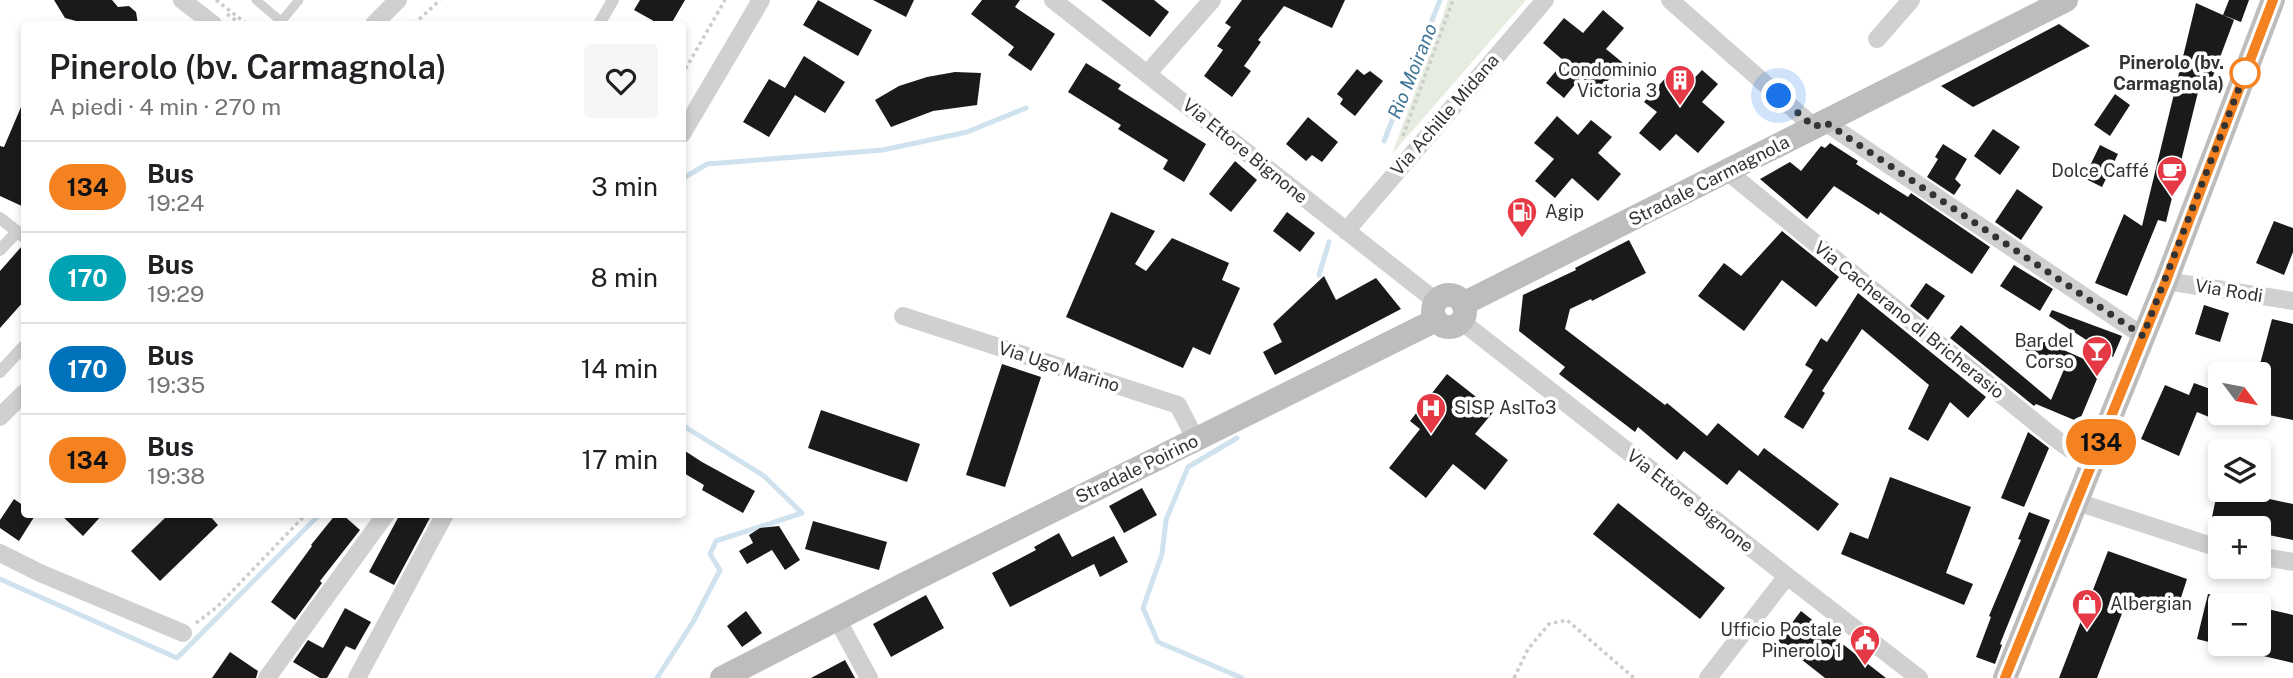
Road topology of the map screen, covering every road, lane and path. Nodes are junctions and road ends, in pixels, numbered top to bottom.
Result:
1 (181, 0) edge
2 (216, 0) edge
3 (256, 0) edge
4 (299, 0) edge
5 (398, 0) edge
6 (440, 0) edge
7 (614, 0) edge
8 (725, 0) edge
9 (761, 0) edge
10 (1053, 0) edge
11 (1212, 0) edge
12 (1454, 0) edge
13 (1545, 0) edge
14 (1670, 0) edge
15 (1911, 0) edge
16 (2066, 0) edge
17 (2273, 0) edge
18 (209, 21) edge
19 (243, 21) edge
20 (279, 21) edge
21 (283, 21) edge
22 (377, 21) edge
23 (417, 21) edge
24 (601, 21) edge
25 (1877, 39) dead end
26 (686, 68) edge
27 (1148, 73) junction
28 (1819, 125) junction
29 (686, 127) edge
30 (1414, 151) junction
31 (1728, 172) junction
32 (0, 218) edge
33 (1346, 231) junction
34 (21, 234) edge
35 (0, 250) edge
36 (2166, 281) junction
37 (2293, 301) edge
38 (1436, 311) junction
39 (1462, 313) junction
40 (902, 316) dead end
41 (2143, 336) junction
42 (21, 349) edge
43 (0, 372) edge
44 (21, 396) edge
45 (0, 417) edge
46 (1196, 440) junction
47 (2092, 465) junction
48 (2077, 502) junction
49 (302, 518) edge
50 (383, 518) edge
51 (443, 518) edge
52 (2208, 545) edge
53 (0, 553) edge
54 (2271, 558) edge
55 (2293, 562) edge
56 (1787, 576) junction
57 (837, 619) junction
58 (183, 633) joint
59 (267, 678) edge
60 (357, 678) edge
61 (722, 678) edge
62 (869, 678) edge
63 (1514, 678) edge
64 (1634, 678) edge
65 (1708, 678) edge
66 (1919, 678) edge
67 (2005, 678) edge

1 - 18 street
2 - 19 path
3 - 20 lane
4 - 21 lane
5 - 22 street
6 - 23 path
7 - 24 street
8 - 26 path
9 - 29 street
10 - 27 street, Via Ettore Bignone
11 - 27 street
12 - 30 path
13 - 30 street, Via Achille Midana
14 - 28 street
15 - 25 street
16 - 28 main road, Stradale Carmagnola
17 - 36 main road
27 - 33 street, Via Ettore Bignone
28 - 31 main road, Stradale Carmagnola
28 - 41 street
30 - 33 street, Via Achille Midana
31 - 39 main road, Stradale Carmagnola
31 - 47 street, Via Cacherano di Bricherasio
32 - 34 street
33 - 38 street, Via Ettore Bignone
34 - 35 street
36 - 37 street, Via Rodi
36 - 41 main road
38 - 39 main road
38 - 46 main road, Stradale Poirino
39 - 56 street, Via Ettore Bignone
40 - 46 street, Via Ugo Marino
41 - 47 main road
42 - 43 street
44 - 45 street
46 - 57 main road, Stradale Poirino
47 - 48 main road
48 - 52 street
48 - 67 main road
49 - 58 path
50 - 59 street
51 - 60 street
53 - 58 street
54 - 55 street
56 - 65 street
56 - 66 street, Via Ettore Bignone
57 - 61 main road, Stradale Poirino
57 - 62 street
63 - 64 path

